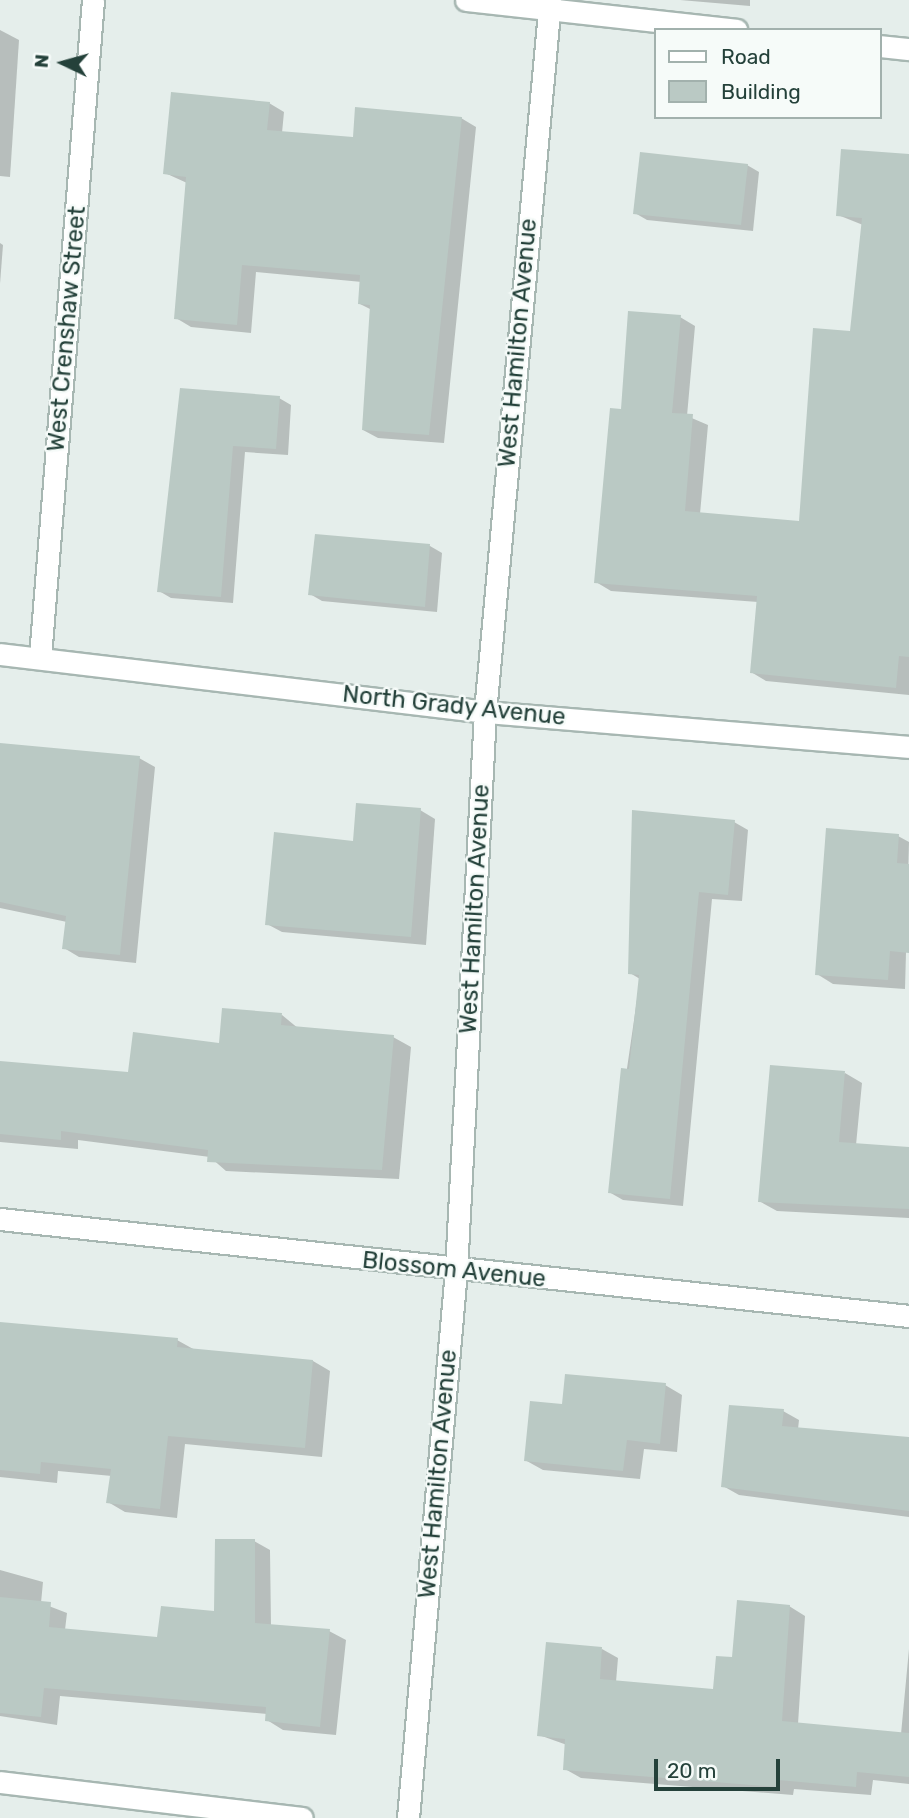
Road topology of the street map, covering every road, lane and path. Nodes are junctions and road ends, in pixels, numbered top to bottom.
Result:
1 (93, 0) edge
2 (466, 0) edge
3 (549, 4) edge
4 (722, 28) edge
5 (881, 46) edge
6 (909, 49) edge
7 (0, 654) edge
8 (40, 657) junction
9 (485, 712) junction
10 (909, 747) edge
11 (0, 1219) edge
12 (456, 1271) junction
13 (909, 1316) edge
14 (0, 1782) edge
15 (302, 1818) edge
16 (408, 1818) edge

1 - 8 street, West Crenshaw Street
2 - 3 street
3 - 4 street
3 - 9 street, West Hamilton Avenue
5 - 6 street
7 - 8 street, North Grady Avenue
8 - 9 street, North Grady Avenue
9 - 10 street, North Grady Avenue
9 - 12 street, West Hamilton Avenue
11 - 12 street, Blossom Avenue
12 - 13 street, Blossom Avenue
12 - 16 street, West Hamilton Avenue
14 - 15 street

